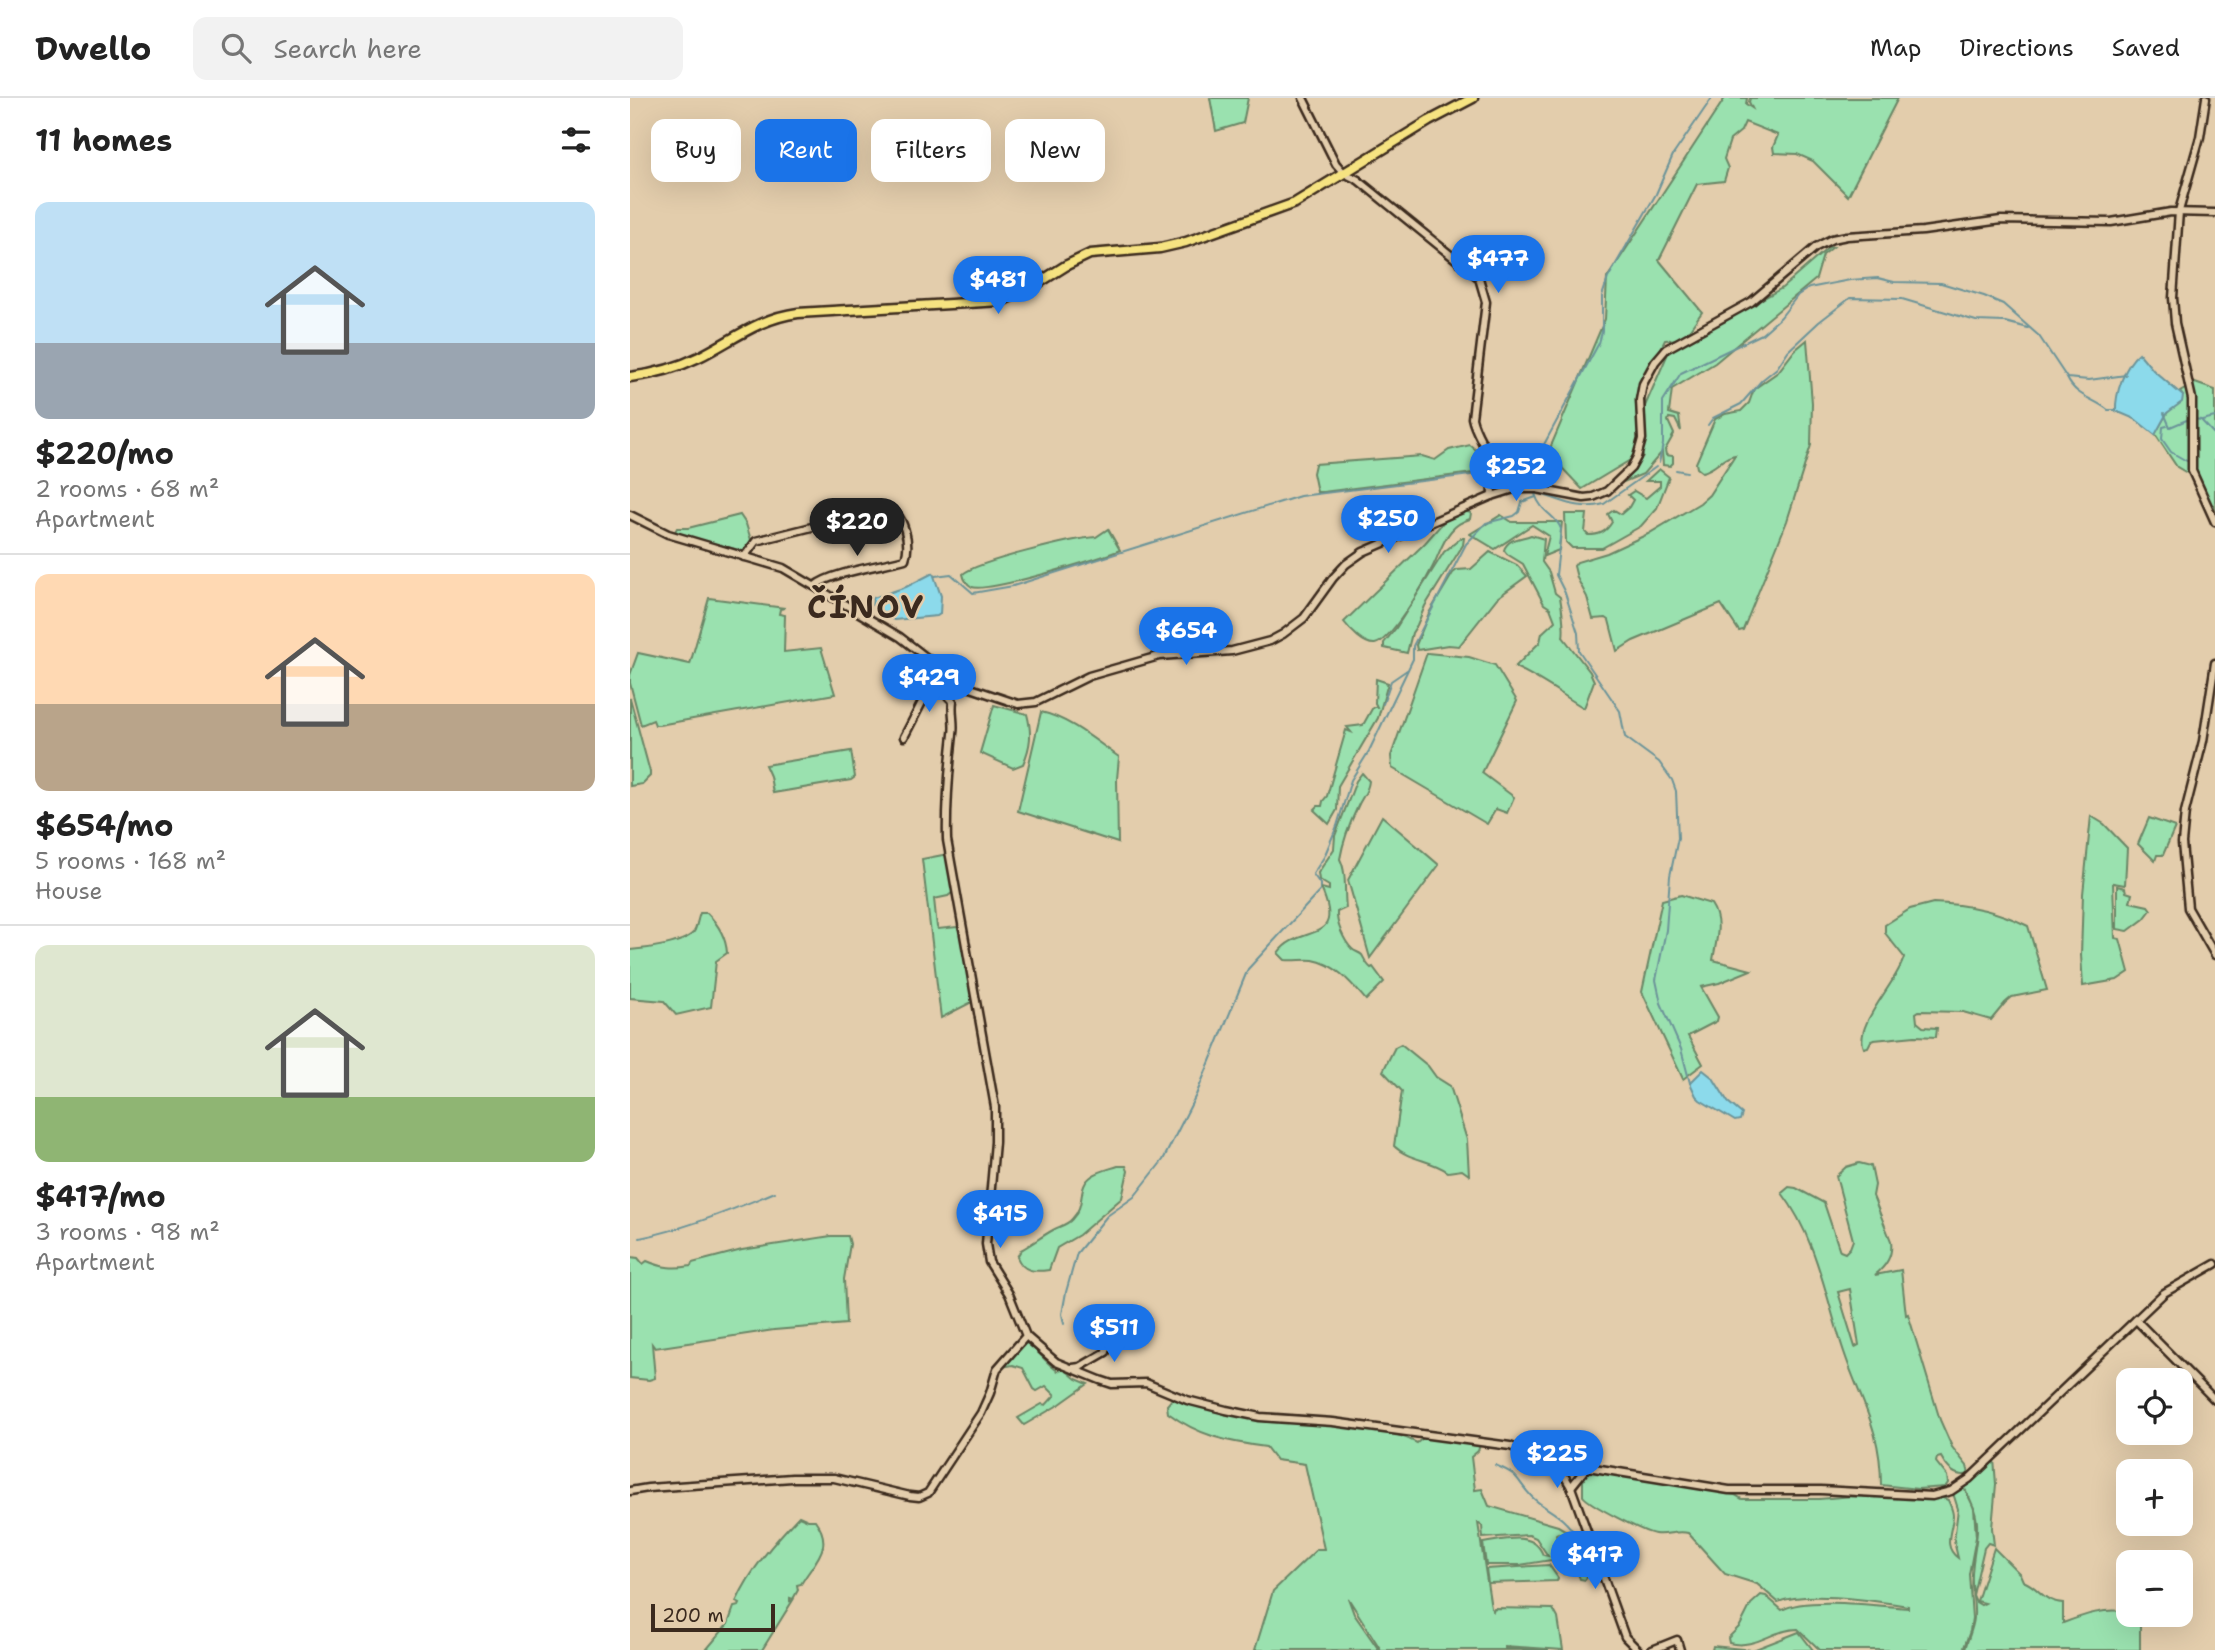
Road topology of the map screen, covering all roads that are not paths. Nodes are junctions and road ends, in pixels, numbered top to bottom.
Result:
1 (1303, 98) edge
2 (1473, 98) edge
3 (2206, 98) edge
4 (1344, 173) junction
5 (2179, 211) junction
6 (2215, 213) edge
7 (630, 377) edge
8 (1492, 496) junction
9 (630, 515) edge
10 (2215, 522) edge
11 (744, 557) junction
12 (815, 586) junction
13 (2215, 663) edge
14 (939, 669) junction
15 (933, 681) junction
16 (957, 693) junction
17 (904, 737) dead end
18 (2215, 955) edge
19 (2215, 1264) edge
20 (1116, 1316) dead end
21 (2136, 1320) junction
22 (1026, 1336) junction
23 (1071, 1368) junction
24 (2215, 1400) edge
25 (1545, 1460) junction
26 (1587, 1467) junction
27 (1571, 1487) junction
28 (630, 1491) edge
29 (1638, 1650) edge
30 (1652, 1650) edge
31 (1680, 1650) edge

1 - 4 street
2 - 4 main road
3 - 5 street
4 - 7 main road
4 - 8 street
5 - 6 street
5 - 8 street
5 - 10 street
8 - 16 street
9 - 11 street
11 - 12 street
11 - 12 street
12 - 14 street
13 - 18 street
14 - 15 street
14 - 16 street
15 - 16 street
15 - 17 street
16 - 22 street
19 - 21 street
20 - 23 street
21 - 24 street
21 - 26 street
22 - 23 street
22 - 28 street
23 - 25 street
25 - 26 street
25 - 27 street
26 - 27 street
27 - 29 street
30 - 31 street

